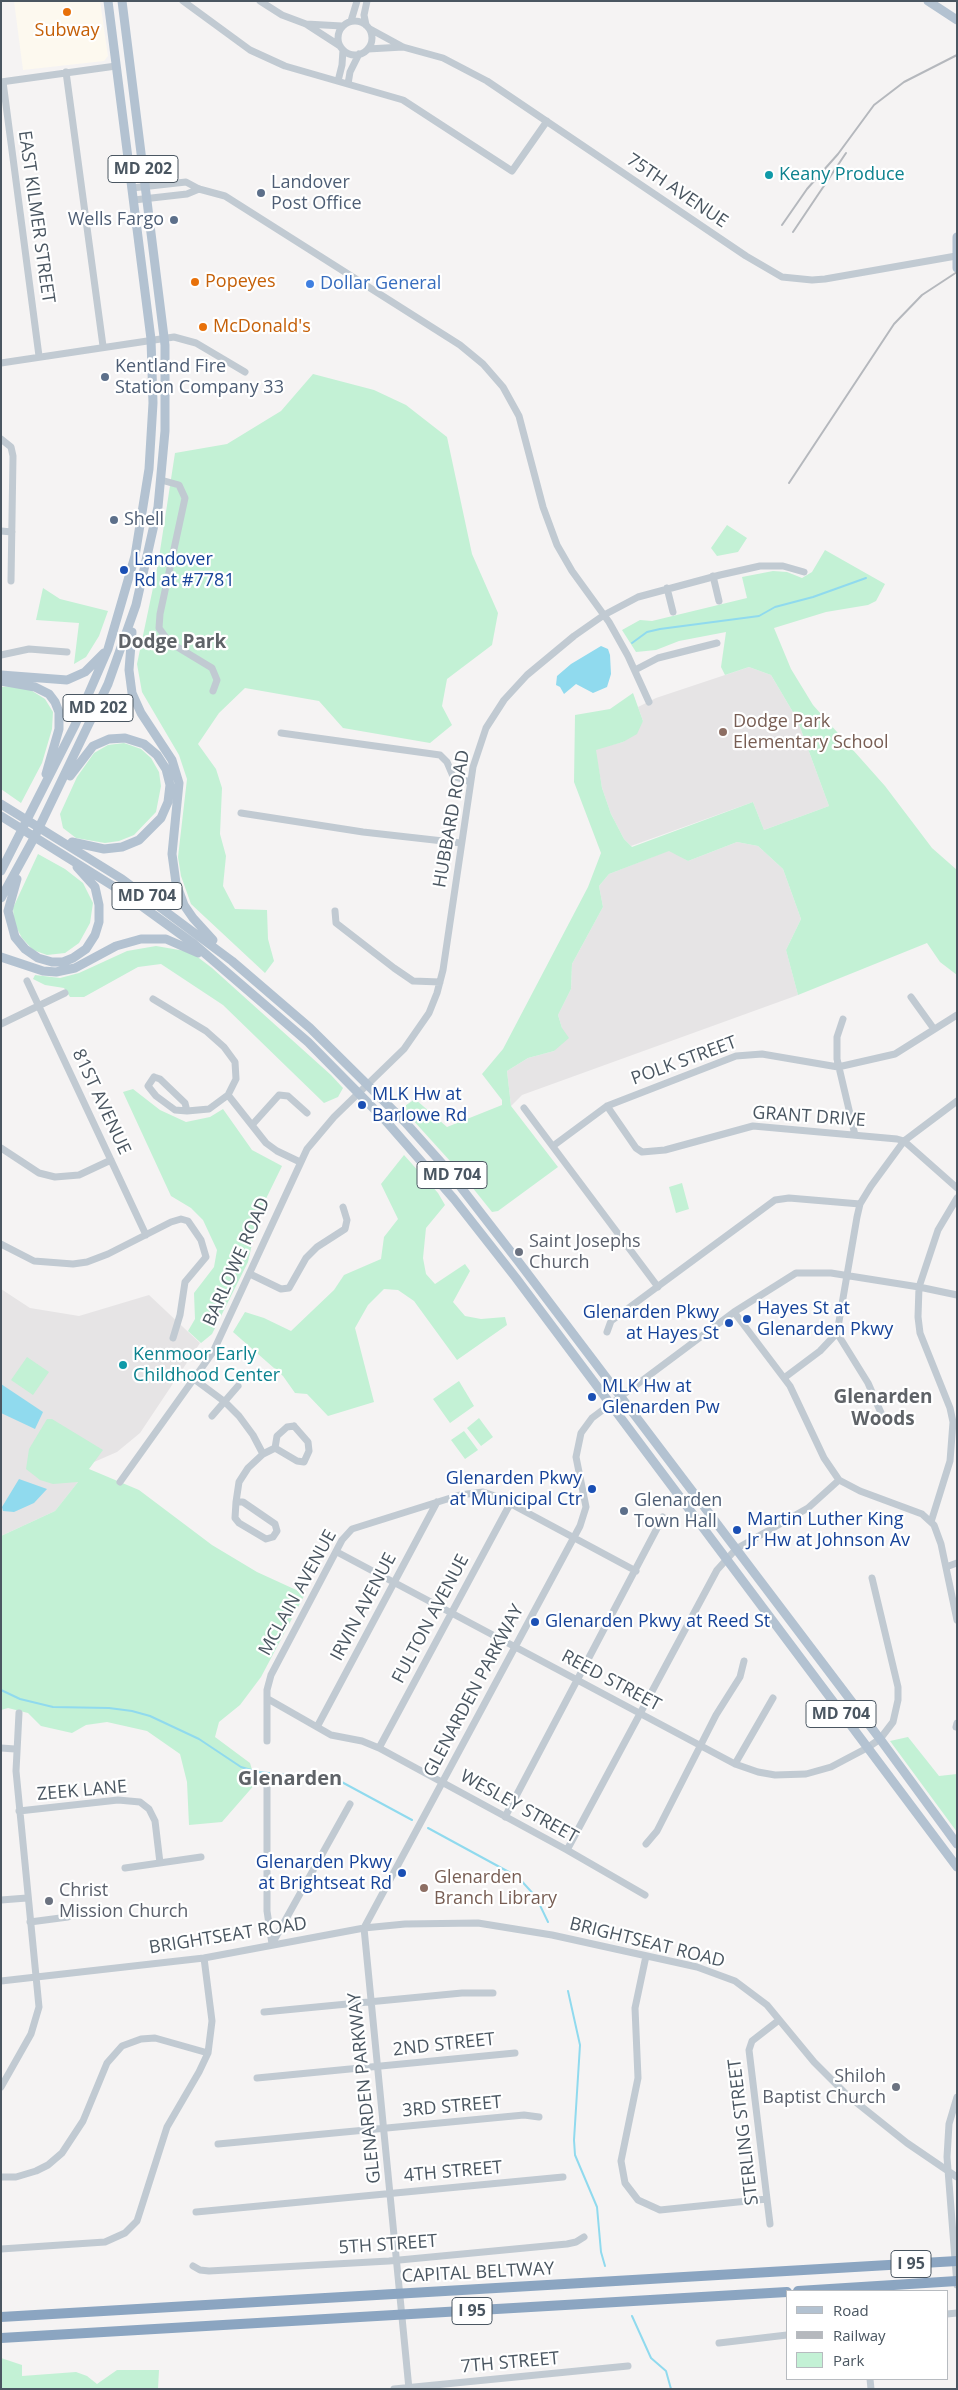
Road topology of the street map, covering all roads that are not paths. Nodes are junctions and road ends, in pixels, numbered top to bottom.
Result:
1 (108, 1) edge
2 (122, 1) edge
3 (183, 1) edge
4 (260, 1) edge
5 (357, 1) edge
6 (366, 1) edge
7 (928, 1) edge
8 (957, 20) edge
9 (351, 21) junction
10 (306, 24) junction
11 (342, 26) junction
12 (368, 27) junction
13 (403, 47) junction
14 (342, 48) junction
15 (368, 49) junction
16 (359, 54) junction
17 (116, 66) junction
18 (66, 72) junction
19 (338, 81) junction
20 (2, 82) edge
21 (348, 84) junction
22 (547, 121) junction
23 (146, 187) junction
24 (132, 188) junction
25 (199, 189) junction
26 (147, 198) junction
27 (134, 200) junction
28 (957, 237) edge
29 (956, 256) edge
30 (957, 268) edge
31 (164, 338) junction
32 (151, 339) junction
33 (103, 346) junction
34 (39, 356) junction
35 (1, 362) edge
36 (245, 372) dead end
37 (1, 439) edge
38 (148, 479) junction
39 (161, 480) junction
40 (1, 531) edge
41 (12, 532) junction
42 (804, 572) dead end
43 (713, 576) junction
44 (12, 581) dead end
45 (667, 588) junction
46 (719, 601) dead end
47 (136, 605) junction
48 (673, 612) dead end
49 (604, 615) junction
50 (716, 643) dead end
51 (108, 649) junction
52 (67, 652) dead end
53 (1, 655) edge
54 (635, 670) junction
55 (1, 675) edge
56 (1, 681) edge
57 (213, 691) dead end
58 (649, 702) dead end
59 (281, 733) dead end
60 (470, 782) junction
61 (38, 799) junction
62 (1, 802) edge
63 (49, 807) junction
64 (242, 813) dead end
65 (1, 816) edge
66 (57, 836) junction
67 (462, 843) junction
68 (56, 848) junction
69 (26, 853) junction
70 (1, 871) edge
71 (1, 898) edge
72 (335, 911) dead end
73 (1, 957) edge
74 (232, 961) junction
75 (226, 971) junction
76 (27, 981) dead end
77 (440, 982) junction
78 (66, 993) dead end
79 (911, 997) dead end
80 (153, 1000) dead end
81 (40, 1006) junction
82 (957, 1014) edge
83 (842, 1019) dead end
84 (1, 1024) edge
85 (934, 1029) junction
86 (838, 1067) junction
87 (368, 1084) junction
88 (360, 1092) junction
89 (228, 1095) junction
90 (957, 1101) edge
91 (607, 1106) junction
92 (524, 1108) dead end
93 (187, 1111) junction
94 (307, 1113) dead end
95 (252, 1126) junction
96 (855, 1135) junction
97 (904, 1141) junction
98 (553, 1146) junction
99 (1, 1148) edge
100 (111, 1160) junction
101 (300, 1162) junction
102 (957, 1188) edge
103 (957, 1198) edge
104 (860, 1204) junction
105 (343, 1207) dead end
106 (495, 1231) junction
107 (146, 1235) junction
108 (487, 1241) junction
109 (1, 1244) edge
110 (250, 1274) junction
111 (847, 1275) junction
112 (658, 1287) junction
113 (919, 1287) junction
114 (957, 1295) edge
115 (734, 1312) junction
116 (607, 1332) dead end
117 (837, 1333) junction
118 (173, 1338) dead end
119 (784, 1378) junction
120 (194, 1379) junction
121 (238, 1386) dead end
122 (622, 1398) junction
123 (225, 1402) junction
124 (610, 1405) junction
125 (212, 1416) dead end
126 (885, 1422) dead end
127 (275, 1448) junction
128 (263, 1454) junction
129 (838, 1480) junction
130 (120, 1482) dead end
131 (236, 1502) junction
132 (437, 1502) junction
133 (510, 1504) junction
134 (663, 1518) dead end
135 (931, 1522) junction
136 (574, 1537) junction
137 (736, 1549) junction
138 (336, 1552) junction
139 (727, 1560) junction
140 (957, 1563) edge
141 (946, 1567) junction
142 (636, 1571) junction
143 (872, 1578) dead end
144 (394, 1583) junction
145 (452, 1613) junction
146 (957, 1620) edge
147 (514, 1646) junction
148 (744, 1661) dead end
149 (579, 1681) junction
150 (774, 1698) dead end
151 (268, 1699) junction
152 (19, 1713) dead end
153 (640, 1713) junction
154 (317, 1727) junction
155 (880, 1738) junction
156 (266, 1741) dead end
157 (701, 1746) junction
158 (1, 1748) edge
159 (379, 1748) junction
160 (867, 1748) junction
161 (15, 1749) junction
162 (735, 1764) junction
163 (443, 1782) junction
164 (267, 1786) dead end
165 (350, 1804) dead end
166 (19, 1811) junction
167 (505, 1817) junction
168 (646, 1844) dead end
169 (957, 1844) edge
170 (567, 1850) junction
171 (201, 1857) dead end
172 (160, 1863) junction
173 (957, 1867) edge
174 (125, 1868) dead end
175 (645, 1895) dead end
176 (27, 1898) junction
177 (1, 1900) edge
178 (68, 1917) dead end
179 (30, 1922) junction
180 (364, 1928) junction
181 (272, 1944) junction
182 (646, 1956) junction
183 (204, 1958) junction
184 (37, 1977) junction
185 (1, 1981) edge
186 (494, 1993) dead end
187 (371, 2002) junction
188 (264, 2012) dead end
189 (780, 2020) junction
190 (208, 2053) junction
191 (515, 2053) dead end
192 (378, 2066) junction
193 (258, 2078) dead end
194 (1, 2087) edge
195 (957, 2097) edge
196 (539, 2117) dead end
197 (384, 2128) junction
198 (218, 2144) dead end
199 (948, 2171) junction
200 (563, 2177) dead end
201 (957, 2177) edge
202 (1, 2178) edge
203 (390, 2193) junction
204 (767, 2199) junction
205 (196, 2212) dead end
206 (770, 2224) dead end
207 (584, 2237) dead end
208 (1, 2249) edge
209 (396, 2260) junction
210 (957, 2261) edge
211 (193, 2266) dead end
212 (957, 2281) edge
213 (957, 2285) edge
214 (814, 2290) edge
215 (786, 2292) edge
216 (1, 2317) edge
217 (786, 2335) edge
218 (1, 2338) edge
219 (719, 2343) dead end
220 (628, 2366) dead end
221 (409, 2388) edge
222 (394, 2389) edge

1 - 17 main road, MD 202
2 - 23 main road, MD 202
3 - 19 street
4 - 10 street
5 - 9 street
6 - 12 street
7 - 8 main road
9 - 11 street
9 - 12 street
10 - 11 street
10 - 14 street
11 - 14 street
12 - 13 street, 75TH AVENUE
12 - 15 street
13 - 15 street, 75TH AVENUE
13 - 22 street, 75TH AVENUE
14 - 16 street
14 - 19 street
15 - 16 street
16 - 21 street
17 - 18 street
17 - 24 main road, MD 202
18 - 20 street
18 - 33 street
19 - 21 street
20 - 34 street, EAST KILMER STREET
21 - 22 street
22 - 29 street, 75TH AVENUE
23 - 24 street
23 - 25 street
23 - 26 main road, MD 202
24 - 27 main road, MD 202
25 - 26 street
25 - 49 street
26 - 27 street
26 - 31 main road, MD 202
27 - 32 main road, MD 202
28 - 29 main road
29 - 30 main road
31 - 32 street
31 - 36 street
31 - 39 main road, MD 202
32 - 33 street
32 - 38 main road, MD 202
33 - 34 street
34 - 35 street
37 - 41 street
38 - 39 main road
38 - 51 main road, MD 202
39 - 47 main road, MD 202
39 - 57 street
40 - 41 street
41 - 44 street
42 - 43 street, HUBBARD ROAD
43 - 45 street, HUBBARD ROAD
43 - 46 street
45 - 48 street
45 - 49 street, HUBBARD ROAD
47 - 63 main road, MD 202
47 - 74 main road
49 - 54 street
49 - 60 street, HUBBARD ROAD
50 - 54 street
51 - 55 main road
51 - 61 main road, MD 202
52 - 53 street
54 - 58 street
56 - 61 main road
59 - 60 street
60 - 67 street, HUBBARD ROAD
61 - 70 main road, MD 202
62 - 66 main road, MD 704
63 - 66 main road
63 - 69 main road, MD 202
64 - 67 street
65 - 68 main road, MD 704
66 - 74 main road, MD 704
67 - 77 street, HUBBARD ROAD
68 - 69 main road
68 - 75 main road, MD 704
69 - 71 main road, MD 202
72 - 77 street
73 - 75 main road
74 - 87 main road, MD 704
75 - 88 main road, MD 704
76 - 81 street, 81ST AVENUE
77 - 87 street, HUBBARD ROAD
78 - 81 street
79 - 85 street
80 - 89 street
81 - 84 street
81 - 100 street, 81ST AVENUE
82 - 85 street
83 - 86 street
85 - 86 street
86 - 91 street, POLK STREET
86 - 96 street
87 - 88 street, BARLOWE ROAD
87 - 106 main road, MD 704
88 - 101 street, BARLOWE ROAD
88 - 108 main road, MD 704
89 - 93 street
89 - 95 street
90 - 97 street
91 - 96 street, GRANT DRIVE
91 - 98 street, POLK STREET
92 - 98 street
93 - 93 street
94 - 95 street
95 - 101 street
96 - 97 street, GRANT DRIVE
97 - 102 street
97 - 104 street
98 - 112 street
99 - 100 street
100 - 107 street, 81ST AVENUE
101 - 110 street, BARLOWE ROAD
103 - 113 street
104 - 111 street
104 - 112 street
105 - 110 street
106 - 108 main road
106 - 122 main road, MD 704
107 - 109 street
107 - 118 street
108 - 124 main road, MD 704
110 - 120 street, BARLOWE ROAD
111 - 113 street, GLENARDEN PARKWAY
111 - 115 street, GLENARDEN PARKWAY
111 - 117 street
112 - 116 street
113 - 114 street, GLENARDEN PARKWAY
113 - 135 street
115 - 119 street
115 - 122 street, GLENARDEN PARKWAY
117 - 119 street
117 - 126 street
119 - 129 street
120 - 123 street
120 - 130 street, BARLOWE ROAD
121 - 123 street
122 - 124 street, GLENARDEN PARKWAY
122 - 137 main road, MD 704
123 - 125 street
123 - 128 street
124 - 136 street, GLENARDEN PARKWAY
124 - 139 main road, MD 704
127 - 127 street
127 - 128 street
128 - 131 street
129 - 135 street
129 - 137 street
131 - 131 street
132 - 133 street, MCLAIN AVENUE
132 - 138 street, MCLAIN AVENUE
132 - 144 street, IRVIN AVENUE
133 - 136 street, MCLAIN AVENUE
133 - 145 street, FULTON AVENUE
134 - 142 street
135 - 141 street
136 - 142 street, MCLAIN AVENUE
136 - 147 street, GLENARDEN PARKWAY
137 - 139 street
137 - 155 main road, MD 704
138 - 144 street, REED STREET
138 - 151 street, MCLAIN AVENUE
139 - 153 street
139 - 160 main road, MD 704
140 - 141 street
141 - 146 street
142 - 149 street
143 - 155 street, REED STREET
144 - 145 street, REED STREET
144 - 154 street, IRVIN AVENUE
145 - 147 street, REED STREET
145 - 159 street, FULTON AVENUE
147 - 149 street, REED STREET
147 - 163 street, GLENARDEN PARKWAY
148 - 157 street
149 - 153 street, REED STREET
149 - 167 street
150 - 162 street
151 - 154 street, WESLEY STREET
151 - 156 street, MCLAIN AVENUE
152 - 161 street
153 - 157 street, REED STREET
153 - 170 street
154 - 159 street, WESLEY STREET
155 - 160 street, REED STREET
155 - 169 main road, MD 704
157 - 162 street, REED STREET
157 - 168 street
158 - 161 street
159 - 163 street, WESLEY STREET
160 - 162 street, REED STREET
160 - 173 main road, MD 704
161 - 166 street
163 - 167 street, WESLEY STREET
163 - 180 street, GLENARDEN PARKWAY
164 - 181 street
165 - 181 street
166 - 172 street, ZEEK LANE
166 - 176 street
167 - 170 street, WESLEY STREET
170 - 175 street, WESLEY STREET
171 - 172 street
172 - 174 street
176 - 177 street
176 - 179 street
178 - 179 street
179 - 184 street
180 - 181 street, BRIGHTSEAT ROAD
180 - 182 street, BRIGHTSEAT ROAD
180 - 187 street, GLENARDEN PARKWAY
181 - 183 street, BRIGHTSEAT ROAD
182 - 189 street, BRIGHTSEAT ROAD
182 - 204 street
183 - 184 street, BRIGHTSEAT ROAD
183 - 190 street
184 - 185 street, BRIGHTSEAT ROAD
184 - 194 street
186 - 187 street
187 - 188 street
187 - 192 street, GLENARDEN PARKWAY
189 - 199 street, BRIGHTSEAT ROAD
189 - 204 street, STERLING STREET
190 - 202 street
190 - 208 street
191 - 192 street, 2ND STREET
192 - 193 street, 2ND STREET
192 - 197 street, GLENARDEN PARKWAY
195 - 199 street
196 - 197 street, 3RD STREET
197 - 198 street, 3RD STREET
197 - 203 street, GLENARDEN PARKWAY
199 - 201 street, BRIGHTSEAT ROAD
199 - 213 street
200 - 203 street, 4TH STREET
203 - 205 street, 4TH STREET
203 - 209 street, GLENARDEN PARKWAY
204 - 206 street, STERLING STREET
207 - 209 street, 5TH STREET
209 - 211 street, 5TH STREET
209 - 221 street, GLENARDEN PARKWAY
210 - 216 highway, CAPITAL BELTWAY / I 95
212 - 214 highway, I 95
215 - 218 highway, CAPITAL BELTWAY / I 95
217 - 219 street
220 - 221 street, 7TH STREET
221 - 222 street, 7TH STREET

